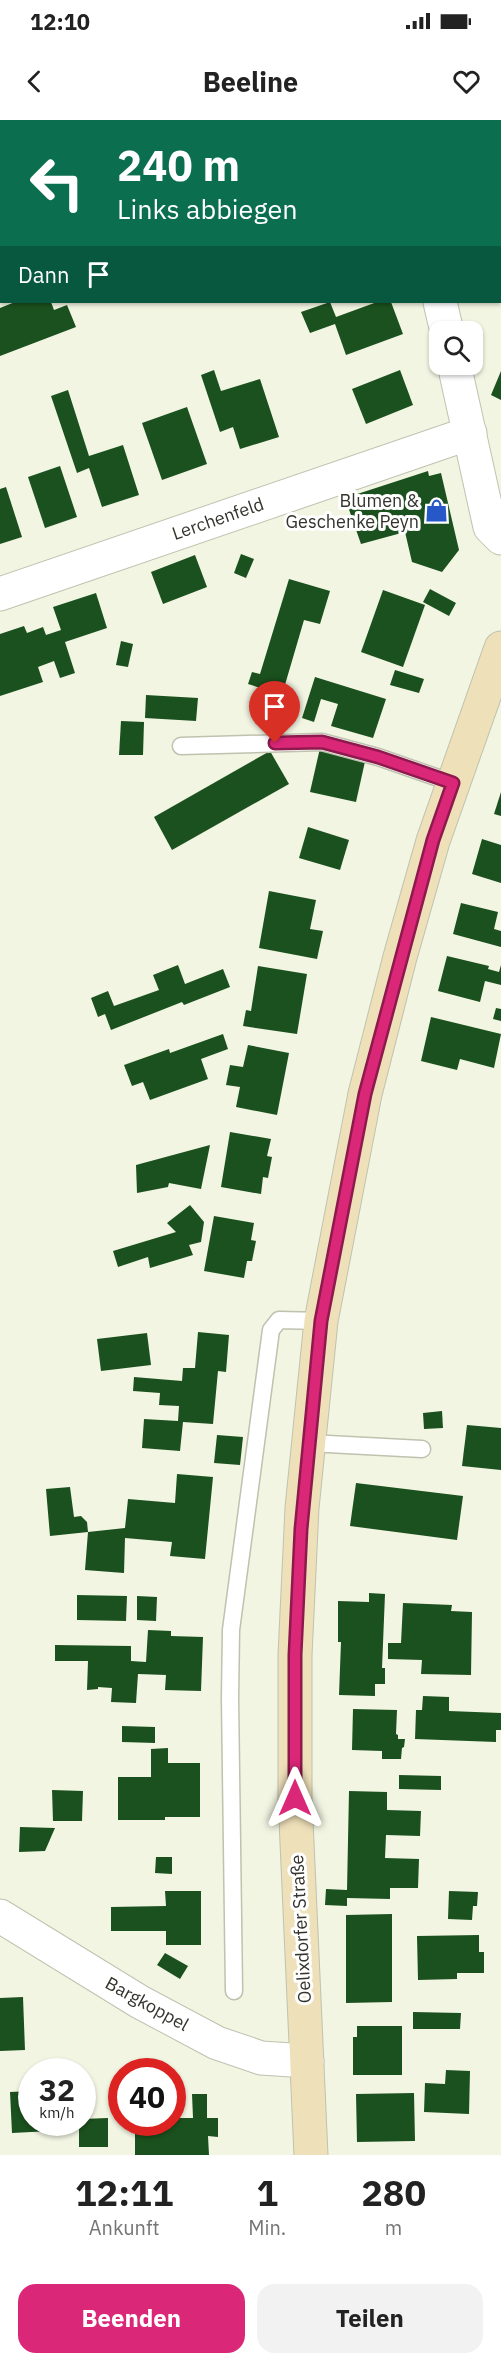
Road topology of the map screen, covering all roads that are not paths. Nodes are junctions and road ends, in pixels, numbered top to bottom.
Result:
1 (440, 303) edge
2 (444, 321) edge
3 (457, 375) edge
4 (470, 433) junction
5 (501, 538) edge
6 (0, 594) edge
7 (501, 648) edge
8 (181, 746) dead end
9 (453, 783) junction
10 (321, 1321) junction
11 (309, 1443) junction
12 (422, 1449) dead end
13 (0, 1916) edge
14 (234, 1991) dead end
15 (307, 2061) junction
16 (311, 2155) edge

1 - 2 street
3 - 4 street
4 - 5 street
4 - 6 street, Lerchenfeld
7 - 9 street, Oelixdorfer Straße
8 - 9 lane
9 - 10 street, Oelixdorfer Straße
10 - 11 street, Oelixdorfer Straße
10 - 14 lane
11 - 12 lane
11 - 15 street, Oelixdorfer Straße
13 - 15 street, Bargkoppel
15 - 16 street, Oelixdorfer Straße

